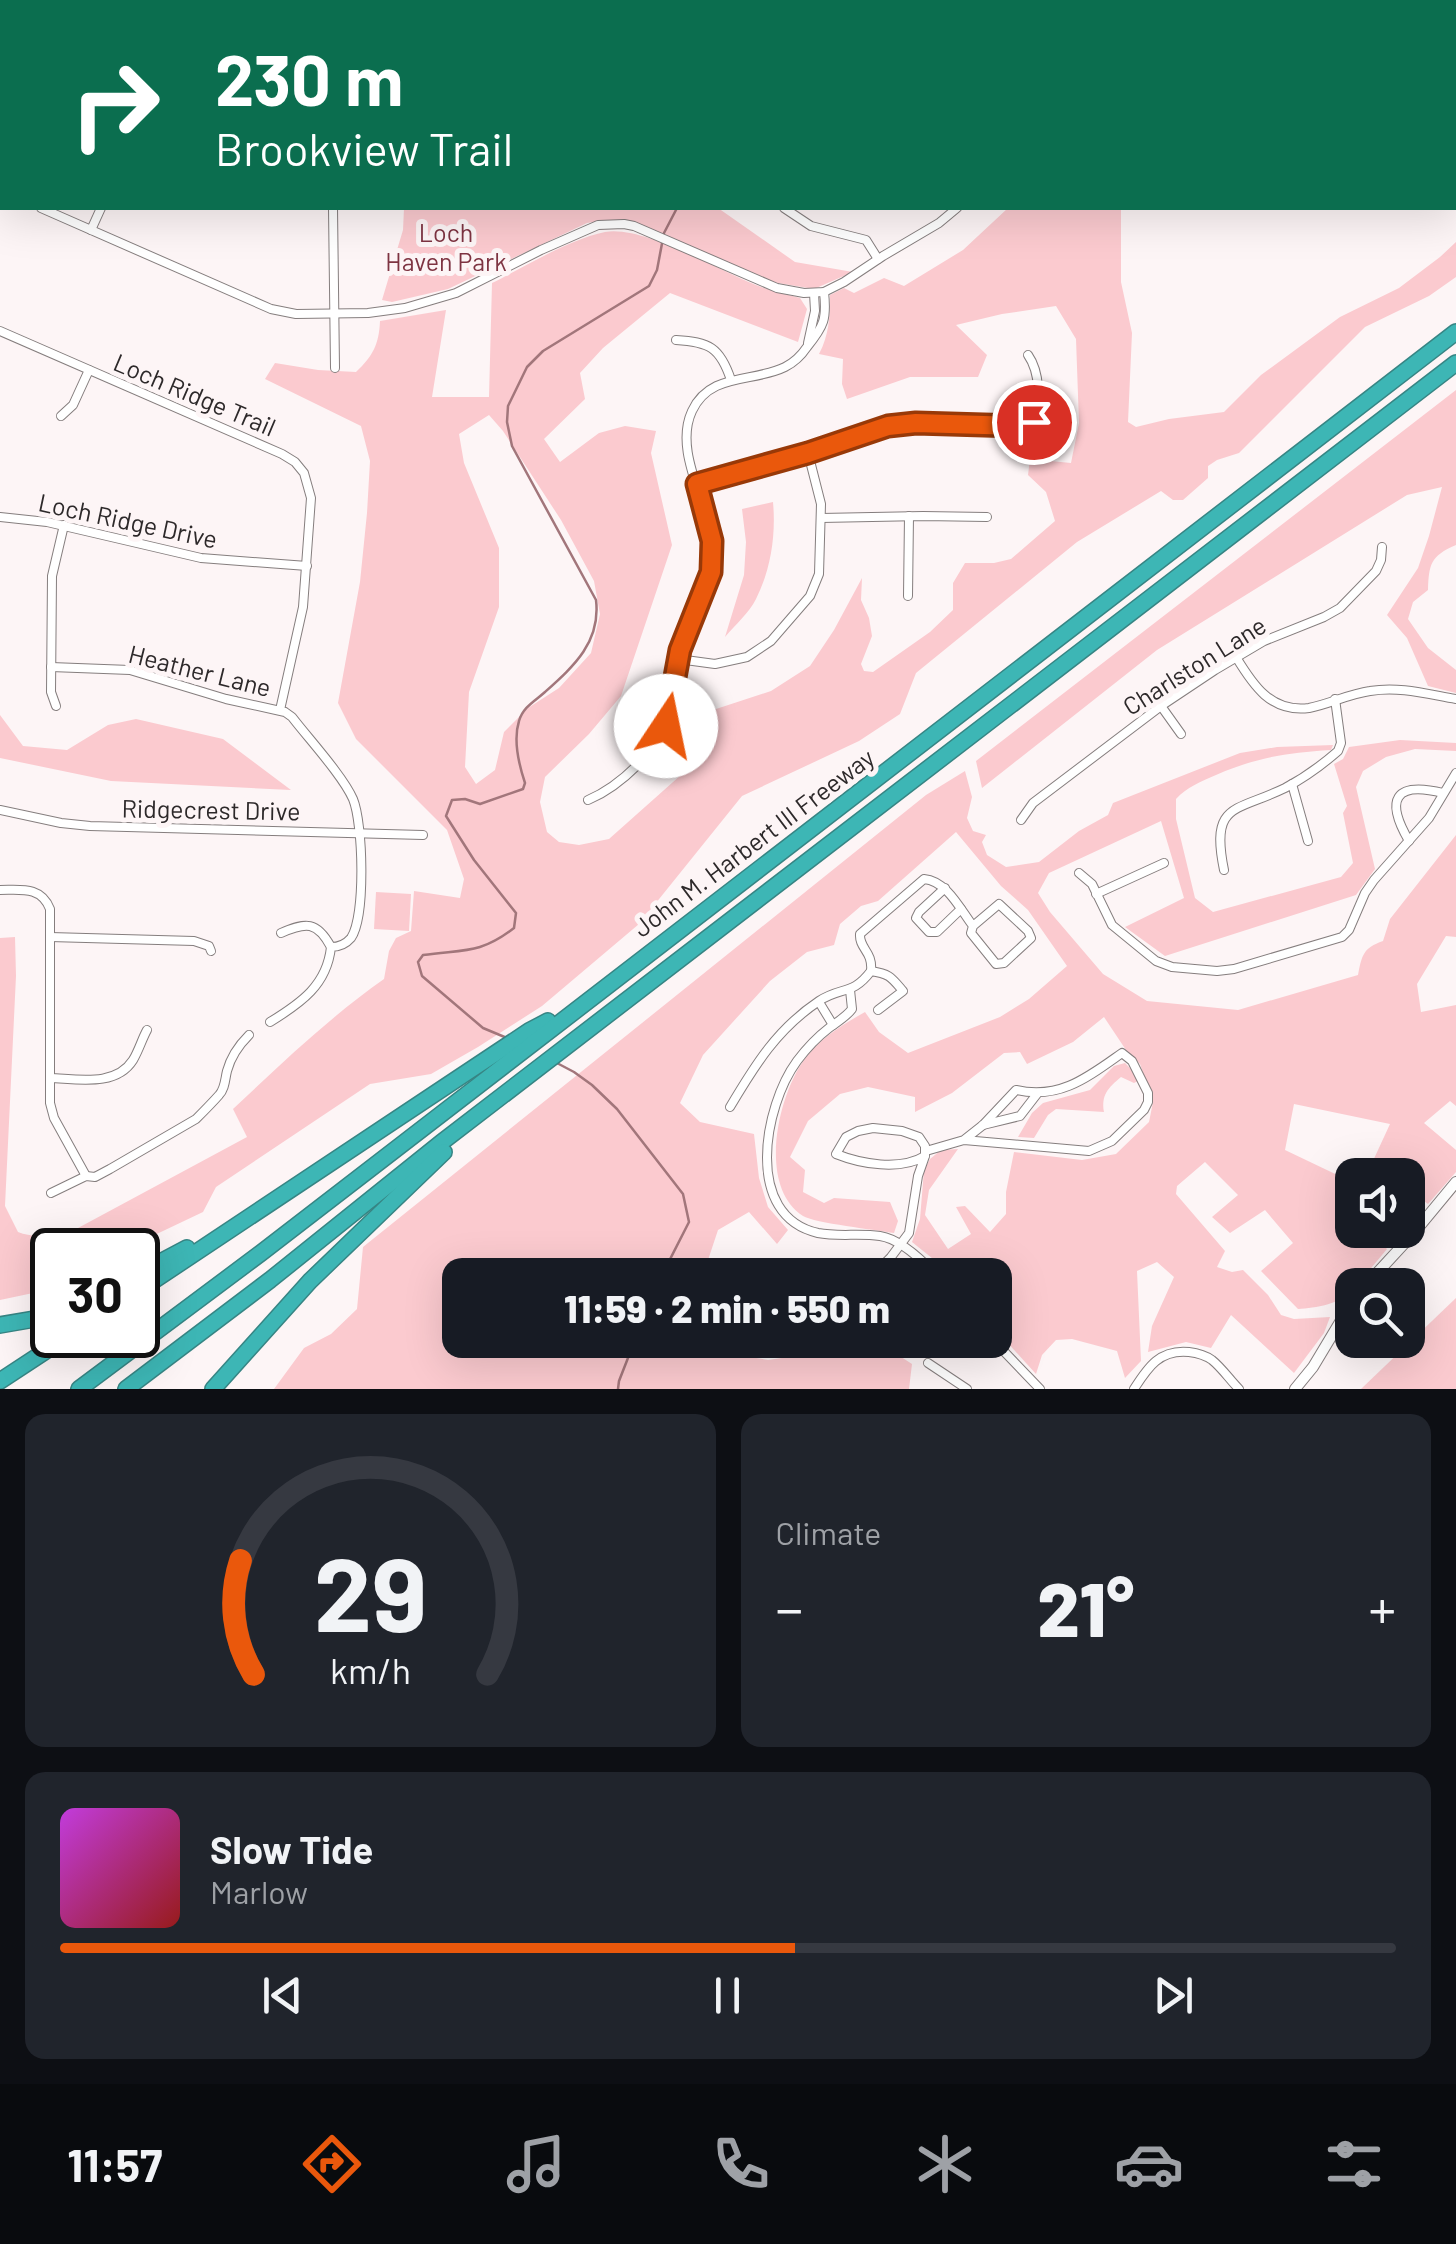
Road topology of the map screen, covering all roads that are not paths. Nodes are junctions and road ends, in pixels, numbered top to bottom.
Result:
1 (45, 210) edge
2 (101, 210) edge
3 (333, 210) edge
4 (787, 210) edge
5 (954, 210) edge
6 (92, 230) junction
7 (878, 259) junction
8 (824, 292) junction
9 (814, 293) junction
10 (334, 313) junction
11 (0, 331) edge
12 (1456, 332) edge
13 (676, 340) dead end
14 (808, 347) junction
15 (1028, 355) dead end
16 (1456, 363) edge
17 (336, 368) dead end
18 (89, 370) junction
19 (731, 380) junction
20 (61, 416) dead end
21 (808, 453) junction
22 (697, 484) junction
23 (909, 516) junction
24 (0, 517) edge
25 (821, 518) junction
26 (987, 518) dead end
27 (64, 526) junction
28 (1382, 547) dead end
29 (307, 566) junction
30 (908, 596) dead end
31 (1236, 657) junction
32 (678, 659) junction
33 (52, 667) junction
34 (1335, 699) junction
35 (1456, 700) edge
36 (56, 706) dead end
37 (1161, 706) junction
38 (280, 710) junction
39 (1181, 734) dead end
40 (1456, 773) edge
41 (1292, 784) junction
42 (1443, 793) junction
43 (588, 800) dead end
44 (0, 810) edge
45 (1020, 820) dead end
46 (360, 833) junction
47 (422, 835) dead end
48 (1308, 841) dead end
49 (1410, 841) junction
50 (1164, 863) dead end
51 (1224, 870) dead end
52 (1079, 873) dead end
53 (945, 888) junction
54 (0, 890) edge
55 (1096, 894) junction
56 (961, 910) junction
57 (973, 926) junction
58 (281, 933) dead end
59 (50, 937) junction
60 (330, 947) junction
61 (211, 951) dead end
62 (872, 971) junction
63 (850, 990) junction
64 (818, 1002) junction
65 (878, 1010) dead end
66 (270, 1022) dead end
67 (833, 1025) junction
68 (147, 1030) dead end
69 (249, 1036) dead end
70 (497, 1062) junction
71 (50, 1078) junction
72 (519, 1084) junction
73 (1037, 1094) junction
74 (730, 1108) dead end
75 (983, 1125) junction
76 (964, 1140) junction
77 (925, 1154) junction
78 (86, 1176) junction
79 (312, 1176) junction
80 (1456, 1182) edge
81 (51, 1193) dead end
82 (900, 1244) junction
83 (888, 1258) edge
84 (916, 1258) edge
85 (160, 1262) edge
86 (1382, 1268) edge
87 (160, 1276) edge
88 (30, 1320) edge
89 (0, 1325) edge
90 (1335, 1330) edge
91 (36, 1358) edge
92 (1010, 1358) edge
93 (928, 1363) dead end
94 (0, 1382) edge
95 (79, 1389) edge
96 (126, 1389) edge
97 (213, 1389) edge
98 (967, 1389) edge
99 (1040, 1389) edge
100 (1134, 1389) edge
101 (1239, 1389) edge
102 (1295, 1389) edge

1 - 6 street
2 - 6 street
3 - 10 street
4 - 7 street
5 - 7 street
6 - 10 street
7 - 8 street
8 - 9 street
8 - 14 street
9 - 10 street
9 - 14 street
10 - 17 street
11 - 18 street, Loch Ridge Trail
12 - 70 highway, John M. Harbert III Freeway
13 - 19 street
14 - 19 street
15 - 21 street
16 - 72 highway, John M. Harbert III Freeway
18 - 20 street, Loch Ridge Trail
18 - 29 street, Loch Ridge Trail
19 - 22 street
21 - 22 street
21 - 25 street
22 - 32 street
23 - 25 street
23 - 26 street
23 - 30 street
24 - 27 street, Loch Ridge Drive
25 - 32 street
27 - 29 street, Loch Ridge Drive
27 - 33 street
28 - 31 street, Charlston Lane
29 - 38 street, Loch Ridge Trail
31 - 34 street
31 - 37 street, Charlston Lane
32 - 43 street
33 - 36 street
33 - 38 street, Heather Lane
34 - 35 street
34 - 41 street
37 - 39 street
37 - 45 street, Charlston Lane
38 - 46 street
40 - 42 street
41 - 48 street
41 - 51 street
42 - 49 street
42 - 49 street
44 - 46 street, Ridgecrest Drive
46 - 47 street, Ridgecrest Drive
46 - 60 street
49 - 55 street
50 - 55 street
52 - 55 street
53 - 56 street
53 - 56 street
53 - 62 street
54 - 59 street
56 - 57 street
57 - 57 street
58 - 60 street
59 - 61 street
59 - 71 street
60 - 66 street
62 - 63 street
62 - 65 street
63 - 64 street
63 - 67 street
64 - 67 street
64 - 74 street
67 - 82 street
68 - 71 street
69 - 78 street
70 - 79 highway
70 - 95 highway
71 - 78 street
72 - 96 highway, John M. Harbert III Freeway
72 - 97 highway
73 - 75 street
73 - 75 street
73 - 76 street
75 - 76 street
76 - 77 street
77 - 77 street
77 - 82 street
78 - 81 street
79 - 85 highway
79 - 87 highway
80 - 86 street
82 - 83 street
82 - 84 street
88 - 89 highway
90 - 102 street
91 - 94 highway
92 - 99 street
93 - 98 street
100 - 101 street

